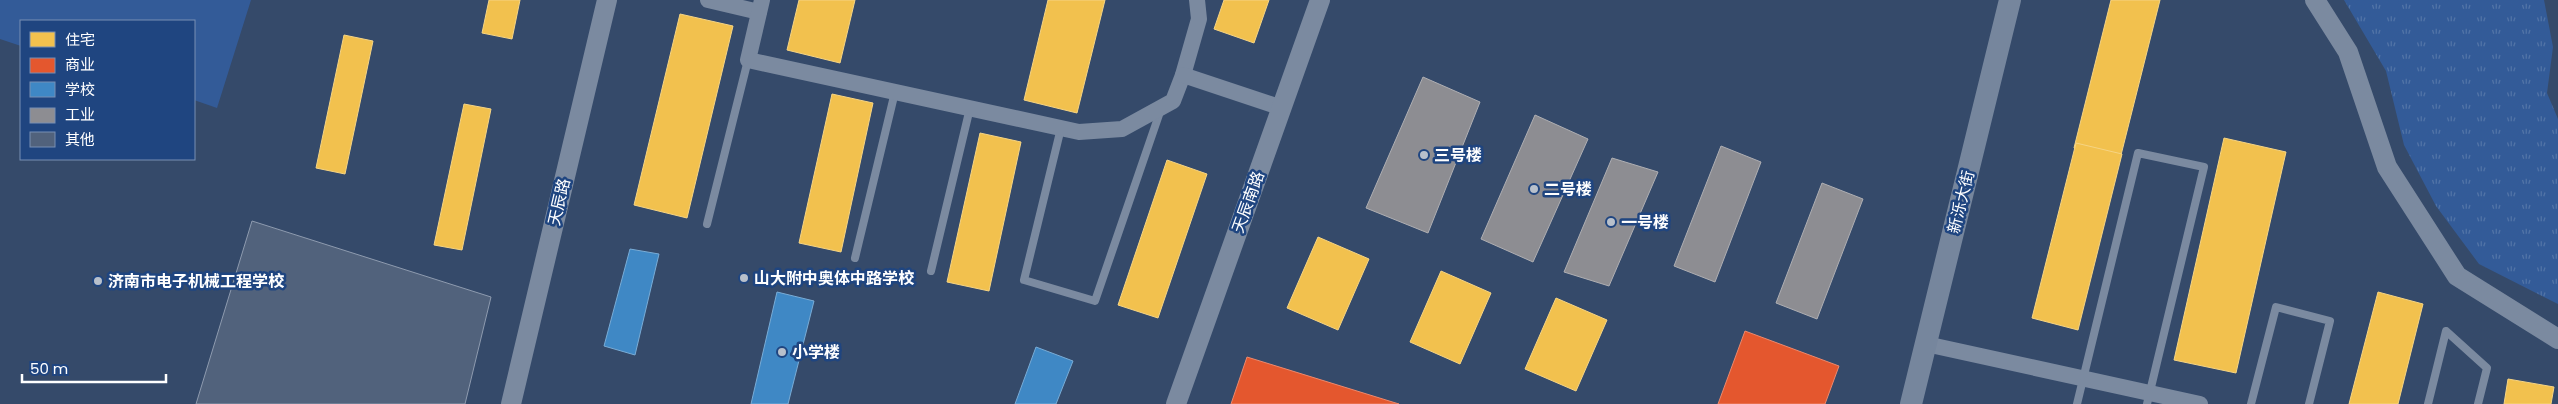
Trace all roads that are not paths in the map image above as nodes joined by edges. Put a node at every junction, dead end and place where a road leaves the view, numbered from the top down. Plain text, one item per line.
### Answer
1 (607, 0) edge
2 (708, 0) edge
3 (1197, 0) edge
4 (1205, 0) edge
5 (1320, 0) edge
6 (2010, 0) edge
7 (2315, 0) edge
8 (761, 6) edge
9 (1199, 20) junction
10 (748, 60) junction
11 (1183, 75) junction
12 (895, 92) junction
13 (1162, 107) junction
14 (970, 108) junction
15 (1282, 108) junction
16 (1061, 128) junction
17 (707, 224) dead end
18 (855, 258) dead end
19 (931, 271) dead end
20 (2558, 338) edge
21 (1926, 344) junction
22 (2083, 378) junction
23 (2148, 398) edge
24 (511, 404) edge
25 (1176, 404) edge
26 (1911, 404) edge
27 (2077, 404) edge
28 (2200, 404) edge
29 (2251, 404) edge
30 (2309, 404) edge
31 (2428, 404) edge
32 (2478, 404) edge

1 - 24 street, 天辰路
2 - 8 street
3 - 9 street
4 - 9 lane
5 - 15 street, 天辰南路
6 - 21 main road, 新泺大街
7 - 20 street
8 - 10 street
9 - 11 street
10 - 12 street
10 - 17 lane
11 - 13 street
11 - 15 street
12 - 14 street
12 - 18 lane
13 - 16 street
13 - 16 lane
14 - 16 street
14 - 19 lane
15 - 25 street, 天辰南路
21 - 22 street
21 - 26 main road, 新泺大街
22 - 23 street
22 - 23 lane
22 - 27 lane
23 - 28 street
29 - 30 lane
31 - 32 lane

